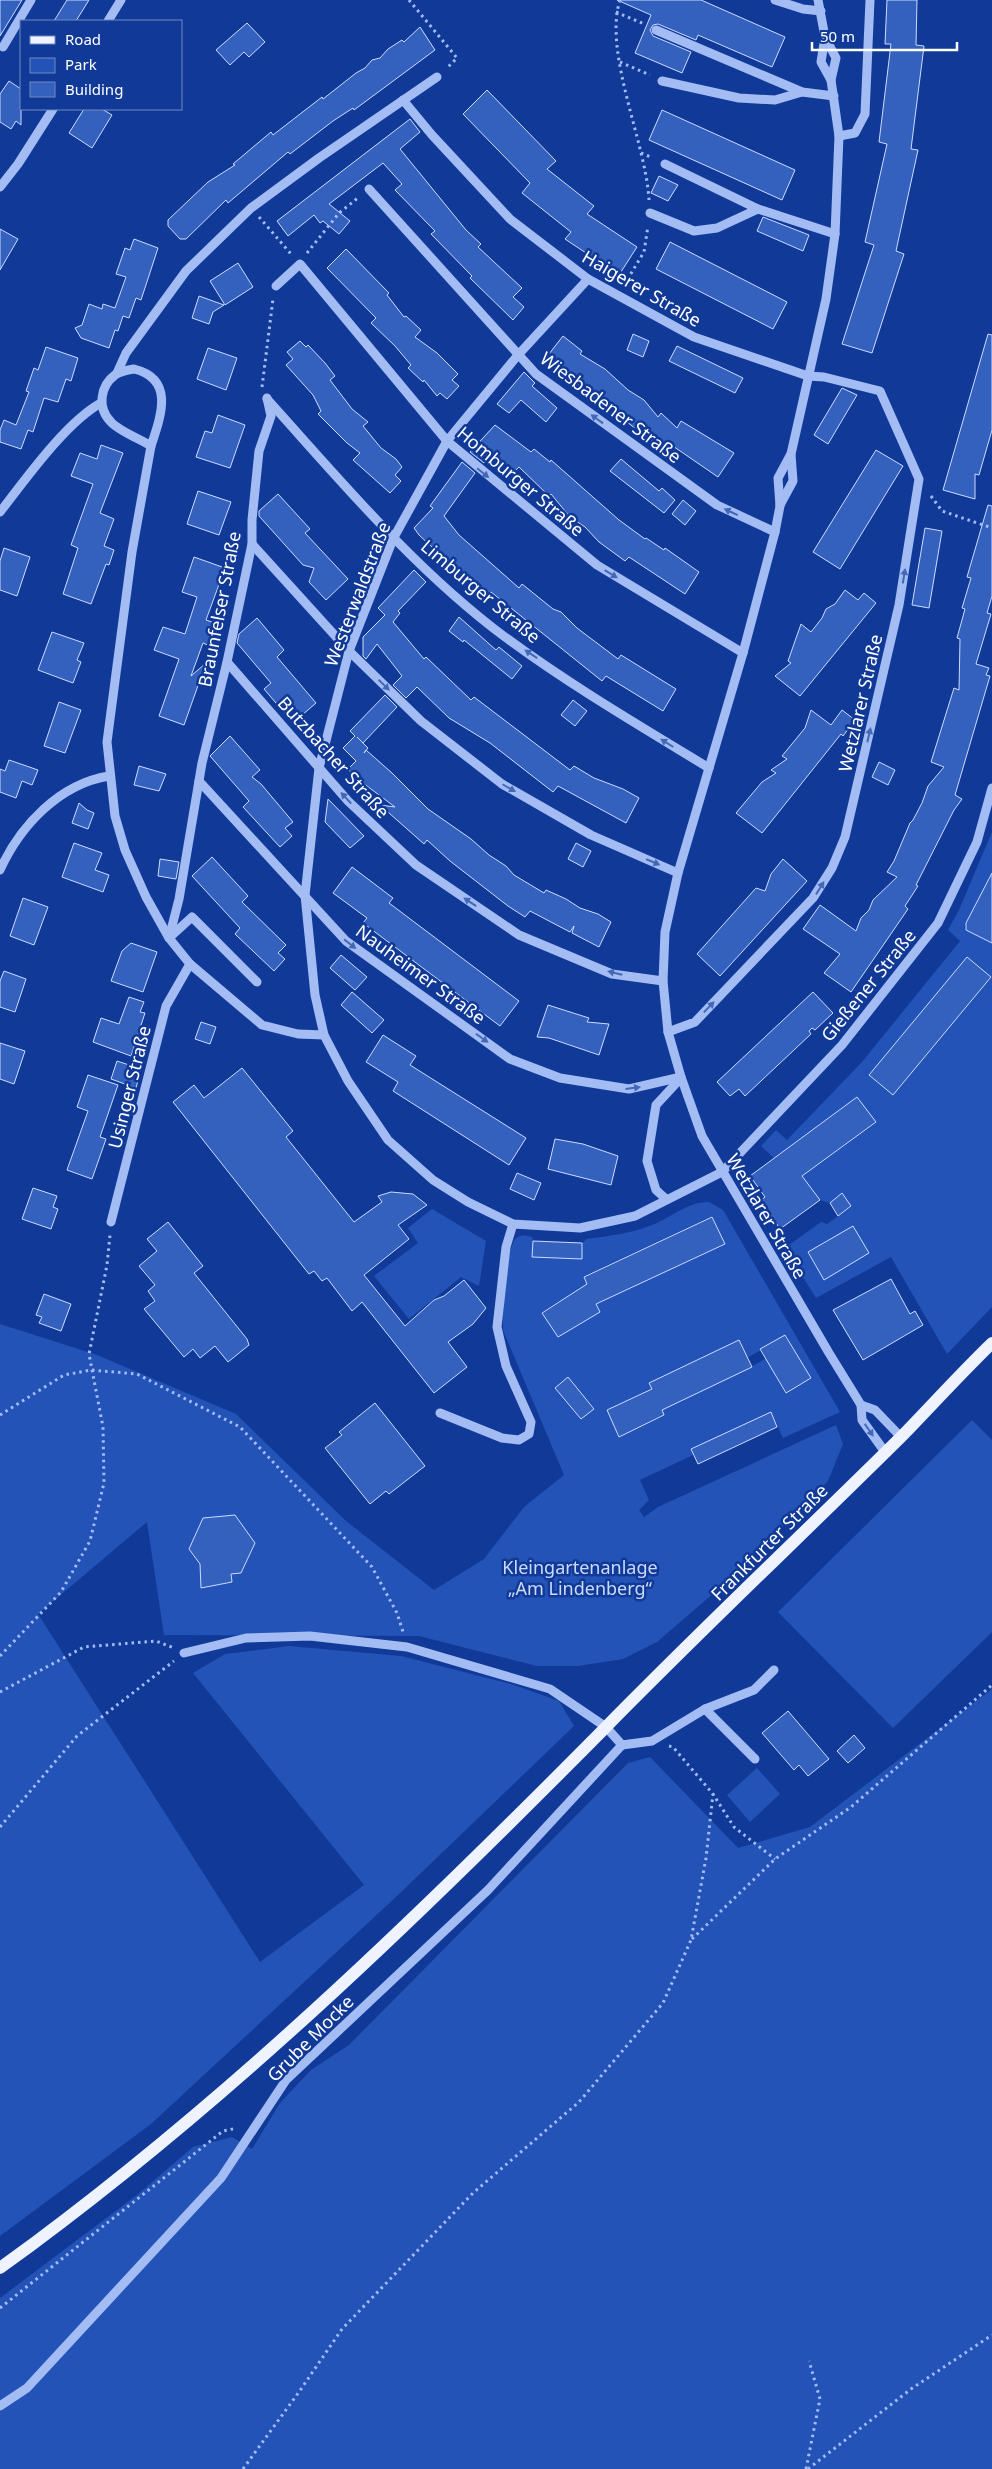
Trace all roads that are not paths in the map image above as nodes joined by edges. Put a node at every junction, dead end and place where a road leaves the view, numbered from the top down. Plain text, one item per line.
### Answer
1 (31, 0) edge
2 (121, 0) edge
3 (775, 0) edge
4 (818, 0) edge
5 (870, 0) edge
6 (821, 11) junction
7 (109, 20) edge
8 (656, 30) dead end
9 (825, 37) junction
10 (3, 47) dead end
11 (437, 77) dead end
12 (832, 80) junction
13 (662, 81) road end
14 (802, 92) junction
15 (834, 96) junction
16 (404, 100) junction
17 (52, 110) edge
18 (840, 136) junction
19 (664, 164) dead end
20 (0, 187) edge
21 (369, 189) road end
22 (758, 209) junction
23 (650, 213) road end
24 (835, 234) junction
25 (588, 279) junction
26 (276, 286) road end
27 (518, 355) junction
28 (117, 373) junction
29 (808, 376) junction
30 (267, 398) joint
31 (101, 403) junction
32 (447, 441) junction
33 (151, 446) junction
34 (791, 454) junction
35 (780, 506) junction
36 (0, 512) edge
37 (775, 532) junction
38 (393, 539) junction
39 (252, 544) junction
40 (349, 651) junction
41 (743, 653) junction
42 (227, 662) junction
43 (319, 768) junction
44 (708, 768) junction
45 (109, 776) junction
46 (199, 781) junction
47 (992, 788) edge
48 (0, 870) edge
49 (678, 873) junction
50 (305, 895) junction
51 (170, 938) junction
52 (190, 964) junction
53 (663, 981) junction
54 (257, 982) dead end
55 (668, 1032) junction
56 (324, 1035) junction
57 (681, 1078) junction
58 (722, 1172) junction
59 (666, 1198) junction
60 (111, 1222) road end
61 (513, 1224) junction
62 (992, 1343) edge
63 (862, 1405) junction
64 (440, 1413) dead end
65 (901, 1437) junction
66 (885, 1452) junction
67 (184, 1653) road end
68 (774, 1670) dead end
69 (705, 1709) junction
70 (606, 1727) junction
71 (622, 1745) junction
72 (755, 1759) dead end
73 (0, 2268) edge
74 (0, 2406) edge

1 - 10 street
2 - 7 street
3 - 6 street
4 - 6 street, Wetzlarer Straße
5 - 18 street
6 - 9 street, Wetzlarer Straße
8 - 14 street
9 - 12 street, Wetzlarer Straße
9 - 12 street, Wetzlarer Straße
11 - 16 street
12 - 15 street, Wetzlarer Straße
13 - 14 street
14 - 15 street
15 - 18 street, Wetzlarer Straße
16 - 25 street, Haigerer Straße
16 - 28 street
17 - 20 street
18 - 24 street, Wetzlarer Straße
19 - 22 street
21 - 27 street, Wiesbadener Straße
22 - 23 street
22 - 24 street
24 - 29 street, Wetzlarer Straße
25 - 27 street, Westerwaldstraße
25 - 29 street, Haigerer Straße
26 - 32 street, Homburger Straße
27 - 32 street, Westerwaldstraße
37 -> 27 street, Wiesbadener Straße
28 - 31 street
28 - 33 street
29 - 34 street, Wetzlarer Straße
55 -> 29 street, Wetzlarer Straße
30 - 38 street, Limburger Straße
30 - 39 street, Braunfelser Straße
31 - 33 street
31 - 36 street
32 - 38 street, Westerwaldstraße
32 -> 41 street, Homburger Straße
33 - 45 street
34 - 35 street, Wetzlarer Straße
34 - 35 street, Wetzlarer Straße
35 - 37 street, Wetzlarer Straße
37 - 41 street, Wetzlarer Straße
38 - 40 street, Westerwaldstraße
44 -> 38 street, Limburger Straße
39 - 40 street
39 - 42 street, Braunfelser Straße
40 - 43 street, Westerwaldstraße
40 -> 49 street
41 - 44 street, Wetzlarer Straße
42 - 43 street, Butzbacher Straße
42 - 46 street, Braunfelser Straße
43 - 50 street, Westerwaldstraße
53 -> 43 street, Butzbacher Straße
44 - 49 street, Wetzlarer Straße
45 - 48 street
45 - 51 street
46 - 50 street, Nauheimer Straße
46 - 51 street, Braunfelser Straße
47 - 58 street, Gießener Straße
49 - 53 street, Wetzlarer Straße
50 - 56 street, Westerwaldstraße
50 -> 57 street, Nauheimer Straße
51 - 52 street
51 - 54 street
52 - 56 street
52 - 60 street, Usinger Straße
53 - 55 street, Wetzlarer Straße
55 - 57 street, Wetzlarer Straße
56 - 61 street, Westerwaldstraße
57 - 58 street, Wetzlarer Straße
57 - 59 street
58 - 59 street, Westerwaldstraße
58 - 63 street, Wetzlarer Straße
59 - 61 street, Westerwaldstraße
61 - 64 street
62 - 65 main road, Frankfurter Straße
63 - 65 street, Wetzlarer Straße
63 -> 66 street, Wetzlarer Straße
65 - 66 main road, Frankfurter Straße
66 - 70 main road, Frankfurter Straße
67 - 70 street
68 - 69 street
69 - 71 street
69 - 72 street
70 - 71 street
70 - 73 main road, Frankfurter Straße
71 - 74 street, Grube Mocke

